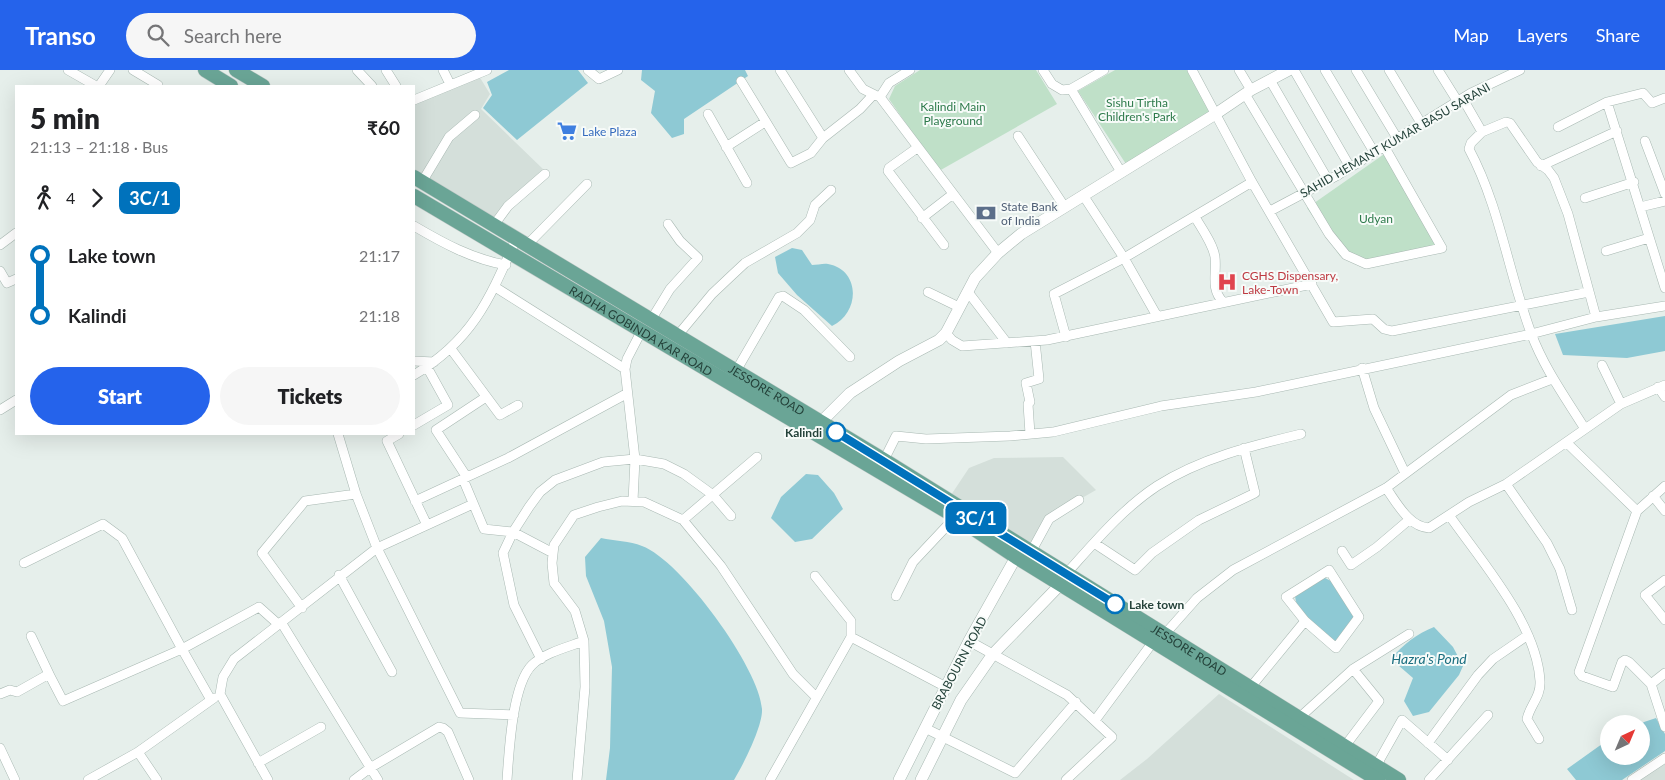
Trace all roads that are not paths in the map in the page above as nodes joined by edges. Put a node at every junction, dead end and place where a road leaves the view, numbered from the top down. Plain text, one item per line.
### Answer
1 (68, 70) edge
2 (110, 70) edge
3 (205, 70) edge
4 (236, 70) edge
5 (357, 70) edge
6 (386, 70) edge
7 (443, 70) edge
8 (487, 70) edge
9 (588, 70) edge
10 (618, 70) edge
11 (780, 70) edge
12 (849, 70) edge
13 (910, 70) edge
14 (1043, 70) edge
15 (1104, 70) edge
16 (1192, 70) edge
17 (1239, 70) edge
18 (1325, 70) edge
19 (1356, 70) edge
20 (1389, 70) edge
21 (1438, 70) edge
22 (1520, 70) edge
23 (136, 71) edge
24 (1288, 71) edge
25 (469, 73) edge
26 (82, 78) junction
27 (1270, 80) junction
28 (741, 81) dead end
29 (450, 84) junction
30 (77, 85) edge
31 (96, 85) edge
32 (99, 85) edge
33 (157, 85) edge
34 (230, 85) edge
35 (261, 85) edge
36 (371, 85) edge
37 (395, 85) edge
38 (1071, 89) junction
39 (1248, 92) junction
40 (877, 96) junction
41 (1665, 98) edge
42 (415, 100) edge
43 (1460, 101) junction
44 (1607, 102) junction
45 (708, 114) dead end
46 (475, 115) dead end
47 (1214, 115) junction
48 (764, 122) junction
49 (1421, 123) junction
50 (1558, 127) dead end
51 (1617, 131) junction
52 (1482, 132) junction
53 (1018, 136) dead end
54 (823, 138) junction
55 (1397, 138) junction
56 (1645, 141) dead end
57 (1384, 146) junction
58 (726, 147) junction
59 (917, 148) junction
60 (1374, 152) junction
61 (1541, 166) junction
62 (1350, 167) junction
63 (1121, 172) junction
64 (545, 174) dead end
65 (418, 180) edge
66 (1328, 180) junction
67 (1252, 182) junction
68 (1634, 182) junction
69 (747, 183) dead end
70 (587, 184) dead end
71 (832, 190) dead end
72 (1304, 193) junction
73 (952, 194) junction
74 (1665, 194) edge
75 (1082, 195) junction
76 (415, 196) edge
77 (1585, 198) dead end
78 (1665, 201) edge
79 (1064, 206) junction
80 (1640, 207) junction
81 (1270, 211) junction
82 (922, 218) junction
83 (1195, 218) junction
84 (668, 224) dead end
85 (494, 225) junction
86 (415, 227) edge
87 (15, 234) edge
88 (1649, 238) junction
89 (0, 245) edge
90 (518, 245) junction
91 (944, 245) dead end
92 (1606, 251) dead end
93 (998, 253) junction
94 (1124, 258) junction
95 (506, 265) junction
96 (0, 271) edge
97 (15, 279) edge
98 (1312, 284) junction
99 (495, 287) junction
100 (1665, 288) edge
101 (928, 292) dead end
102 (968, 292) junction
103 (1590, 292) junction
104 (1223, 302) junction
105 (1522, 306) junction
106 (1665, 306) edge
107 (959, 307) junction
108 (1157, 316) junction
109 (1596, 317) junction
110 (646, 325) junction
111 (946, 333) junction
112 (1531, 334) junction
113 (678, 336) junction
114 (1066, 337) junction
115 (1035, 341) junction
116 (1007, 343) junction
117 (451, 350) junction
118 (850, 357) dead end
119 (415, 361) edge
120 (431, 364) junction
121 (1602, 365) dead end
122 (1362, 368) junction
123 (625, 369) junction
124 (736, 371) junction
125 (415, 373) edge
126 (1552, 379) junction
127 (1662, 386) edge
128 (626, 394) junction
129 (486, 397) junction
130 (1665, 398) edge
131 (15, 401) edge
132 (1621, 404) junction
133 (518, 405) dead end
134 (0, 410) edge
135 (415, 424) edge
136 (816, 427) junction
137 (1585, 429) junction
138 (1030, 434) junction
139 (1301, 434) dead end
140 (338, 435) edge
141 (397, 435) edge
142 (1567, 443) junction
143 (1244, 448) junction
144 (757, 457) dead end
145 (635, 459) junction
146 (884, 460) junction
147 (1405, 473) junction
148 (465, 478) junction
149 (1506, 484) junction
150 (1665, 486) edge
151 (1386, 488) junction
152 (356, 494) junction
153 (714, 494) junction
154 (1653, 496) junction
155 (1079, 500) dead end
156 (416, 501) junction
157 (633, 501) junction
158 (473, 504) junction
159 (1665, 511) edge
160 (1637, 512) junction
161 (959, 513) junction
162 (1449, 515) junction
163 (731, 516) dead end
164 (1410, 519) junction
165 (683, 520) junction
166 (426, 524) junction
167 (512, 532) junction
168 (1094, 543) junction
169 (377, 548) junction
170 (1342, 551) dead end
171 (553, 552) junction
172 (1023, 552) junction
173 (24, 563) dead end
174 (339, 575) junction
175 (814, 576) dead end
176 (1063, 579) junction
177 (1665, 580) edge
178 (896, 596) dead end
179 (302, 608) junction
180 (1572, 610) dead end
181 (1665, 620) edge
182 (1305, 621) junction
183 (280, 623) junction
184 (1408, 634) dead end
185 (1528, 635) junction
186 (31, 636) dead end
187 (851, 637) junction
188 (1159, 638) junction
189 (584, 641) junction
190 (969, 641) junction
191 (182, 649) junction
192 (994, 654) junction
193 (542, 659) junction
194 (1353, 669) junction
195 (392, 672) dead end
196 (1665, 673) edge
197 (49, 674) junction
198 (1651, 684) junction
199 (946, 687) junction
200 (1250, 688) junction
201 (0, 694) edge
202 (220, 694) junction
203 (816, 697) junction
204 (211, 700) junction
205 (1076, 702) junction
206 (514, 715) junction
207 (1488, 715) dead end
208 (1299, 718) junction
209 (1096, 719) junction
210 (321, 726) dead end
211 (1665, 727) edge
212 (926, 728) junction
213 (942, 736) junction
214 (1539, 739) dead end
215 (1428, 743) junction
216 (1345, 746) junction
217 (0, 748) edge
218 (138, 752) junction
219 (1665, 758) edge
220 (1448, 760) junction
221 (258, 763) junction
222 (4, 766) edge
223 (370, 768) junction
224 (1378, 774) edge
225 (1012, 777) edge
226 (99, 778) edge
227 (15, 780) edge
228 (88, 780) edge
229 (157, 780) edge
230 (268, 780) edge
231 (354, 780) edge
232 (378, 780) edge
233 (469, 780) edge
234 (507, 780) edge
235 (577, 780) edge
236 (770, 780) edge
237 (899, 780) edge
238 (921, 780) edge
239 (1066, 780) edge
240 (1399, 780) edge
241 (1429, 780) edge
242 (1632, 780) edge

1 - 26 street
2 - 32 street
3 - 34 main road
4 - 35 main road
5 - 36 street
6 - 37 street
7 - 29 street
8 - 25 street
9 - 10 street
11 - 54 street
12 - 40 street
13 - 40 street
14 - 38 street
15 - 38 street
16 - 47 street
17 - 39 street
18 - 60 street
19 - 55 street
20 - 49 street
21 - 43 street
22 - 43 street, SAHID HEMANT KUMAR BASU SARANI
23 - 33 street
24 - 27 street
24 - 62 street
25 - 29 street
26 - 30 street
26 - 31 street
27 - 39 street
27 - 66 street
28 - 48 street
29 - 42 street
38 - 63 street
39 - 47 street
39 - 72 street
40 - 54 street
40 - 59 street
41 - 44 street
43 - 49 street, SAHID HEMANT KUMAR BASU SARANI
43 - 52 street
44 - 50 street
44 - 51 street
45 - 58 street
46 - 65 street
47 - 63 street
47 - 67 street
48 - 54 street
48 - 58 street
49 - 55 street, SAHID HEMANT KUMAR BASU SARANI
51 - 61 street
51 - 68 street
52 - 61 street
52 - 105 street
53 - 79 street
55 - 57 street, SAHID HEMANT KUMAR BASU SARANI
56 - 74 street
57 - 60 street, SAHID HEMANT KUMAR BASU SARANI
57 - 72 street
58 - 69 street
59 - 73 street
59 - 82 street
60 - 62 street, SAHID HEMANT KUMAR BASU SARANI
61 - 103 street
62 - 66 street, SAHID HEMANT KUMAR BASU SARANI
63 - 75 street
64 - 85 street
65 - 85 main road, JESSORE ROAD
66 - 72 street, SAHID HEMANT KUMAR BASU SARANI
67 - 81 street
67 - 83 street
68 - 77 street
68 - 80 street
70 - 90 street
71 - 113 street
72 - 81 street, SAHID HEMANT KUMAR BASU SARANI
73 - 82 street
73 - 93 street
75 - 79 street
75 - 94 street
76 - 90 main road
78 - 80 street
79 - 93 street
80 - 88 street
81 - 98 street
82 - 91 street
83 - 94 street
83 - 104 street
84 - 110 street
85 - 90 main road, JESSORE ROAD
86 - 95 street
87 - 89 street
88 - 92 street
88 - 100 street
90 - 95 street
90 - 110 main road, JESSORE ROAD
93 - 102 street
94 - 108 street
94 - 114 street
95 - 99 street
96 - 97 street
98 - 104 street
98 - 105 street
99 - 117 street
99 - 123 street
101 - 107 street
102 - 107 street
102 - 116 street
103 - 105 street
103 - 109 street
104 - 108 street
105 - 112 street
106 - 109 street
107 - 111 street
108 - 114 street
109 - 112 street
110 - 113 main road, JESSORE ROAD
110 - 123 street
110 - 136 main road, RADHA GOBINDA KAR ROAD
111 - 116 street
111 - 136 street
112 - 122 street
112 - 126 street
113 - 124 main road, JESSORE ROAD
114 - 115 street
115 - 116 street
115 - 138 street
117 - 120 street
117 - 129 street
118 - 124 street
119 - 120 street
120 - 125 street
120 - 135 street
121 - 132 street
122 - 138 street
122 - 147 street
123 - 128 street
124 - 136 main road, JESSORE ROAD
126 - 137 street
126 - 147 street
127 - 130 street
127 - 132 street
128 - 145 street
128 - 148 street
129 - 133 street
129 - 148 street
131 - 134 street
132 - 137 street
136 - 146 main road, JESSORE ROAD
136 - 161 main road, RADHA GOBINDA KAR ROAD
137 - 142 street
138 - 146 street
139 - 143 street
140 - 152 street
141 - 156 street
142 - 149 street
142 - 160 street
143 - 168 street
143 - 168 street
144 - 153 street
145 - 153 street
145 - 157 street
145 - 167 street
146 - 161 main road, JESSORE ROAD
147 - 151 street
148 - 156 street
148 - 158 street
149 - 162 street
149 - 180 street
150 - 154 street
151 - 164 street
151 - 188 street
152 - 169 street
152 - 179 street
153 - 163 street
153 - 165 street
154 - 159 street
154 - 160 street
155 - 172 street
156 - 166 street
157 - 165 street
157 - 171 street
158 - 166 street
158 - 167 street
160 - 198 street
161 - 172 main road, JESSORE ROAD
161 - 178 street
162 - 164 street
162 - 185 street
164 - 170 street
165 - 203 street
166 - 169 street
167 - 171 street
167 - 193 street
168 - 176 street
169 - 174 street
169 - 206 street
171 - 189 street
172 - 176 main road
172 - 190 street, BRABOURN ROAD
173 - 191 street
174 - 179 street
174 - 195 street
175 - 187 street
176 - 188 main road
176 - 192 street
177 - 181 street
179 - 183 street
182 - 182 street
182 - 200 street
183 - 191 street
183 - 202 street
183 - 223 street
184 - 194 street
185 - 214 street
185 - 215 street
186 - 197 street
187 - 199 street
187 - 203 street
188 - 200 main road, JESSORE ROAD
188 - 209 street
188 - 224 main road
189 - 193 street
189 - 235 street
190 - 192 street
190 - 199 street, BRABOURN ROAD
191 - 197 street
191 - 204 street
192 - 205 street
192 - 213 street
193 - 206 street
194 - 208 street
194 - 216 street
196 - 198 street
197 - 201 street
198 - 211 street
199 - 212 street, BRABOURN ROAD
200 - 208 main road, JESSORE ROAD
202 - 204 street
202 - 221 street
203 - 236 street
204 - 218 street
205 - 209 street
205 - 225 street
206 - 234 street
207 - 220 street
208 - 216 main road, JESSORE ROAD
209 - 239 street
210 - 221 street
212 - 213 street
212 - 237 street, BRABOURN ROAD
213 - 225 street
213 - 238 street
215 - 220 street
215 - 224 street
216 - 224 main road, JESSORE ROAD
217 - 222 street
218 - 226 street
218 - 229 street
219 - 242 street
220 - 241 street
221 - 230 street
222 - 227 street
223 - 231 street
223 - 232 street
223 - 233 street
224 - 240 main road, JESSORE ROAD
226 - 228 street

